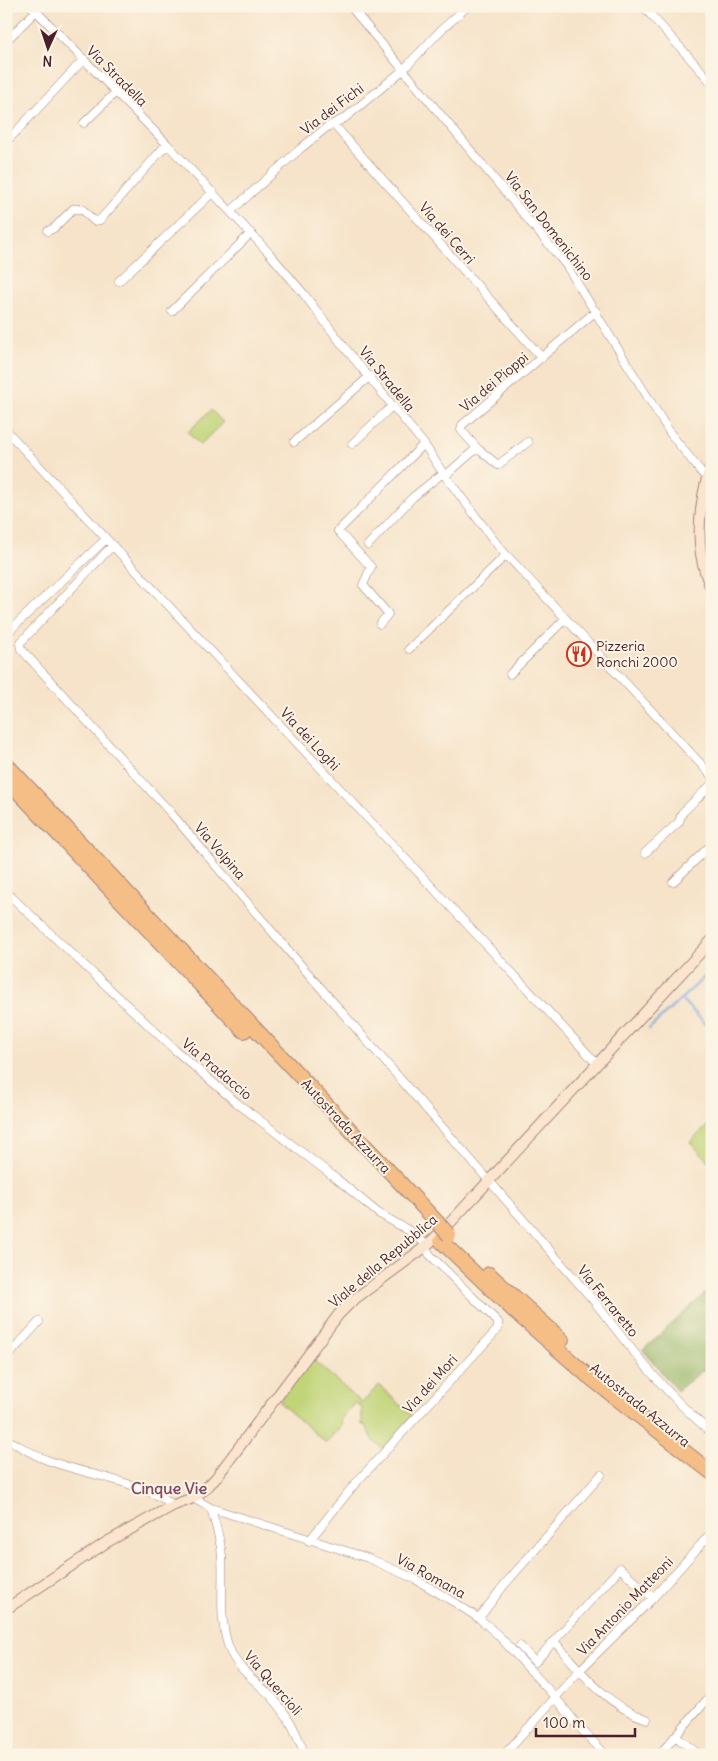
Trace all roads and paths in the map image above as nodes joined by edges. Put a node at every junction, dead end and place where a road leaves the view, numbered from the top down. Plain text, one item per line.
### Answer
1 (350, 6) edge
2 (468, 6) edge
3 (643, 6) edge
4 (33, 9) edge
5 (6, 41) edge
6 (84, 59) junction
7 (403, 70) junction
8 (712, 84) edge
9 (116, 92) junction
10 (84, 122) dead end
11 (334, 125) junction
12 (6, 139) edge
13 (167, 144) junction
14 (213, 192) junction
15 (231, 211) junction
16 (48, 231) dead end
17 (252, 233) junction
18 (119, 281) dead end
19 (172, 311) dead end
20 (596, 311) junction
21 (542, 358) junction
22 (370, 376) junction
23 (392, 406) junction
24 (6, 430) edge
25 (294, 442) dead end
26 (528, 442) dead end
27 (352, 444) dead end
28 (424, 444) junction
29 (477, 448) junction
30 (710, 471) edge
31 (444, 474) junction
32 (106, 538) junction
33 (113, 545) junction
34 (368, 545) dead end
35 (506, 554) junction
36 (712, 591) edge
37 (565, 619) junction
38 (380, 624) dead end
39 (6, 634) edge
40 (409, 649) dead end
41 (510, 674) dead end
42 (6, 764) edge
43 (712, 776) edge
44 (6, 779) edge
45 (712, 784) edge
46 (712, 844) edge
47 (645, 853) dead end
48 (673, 882) dead end
49 (6, 892) edge
50 (712, 940) edge
51 (597, 1064) junction
52 (490, 1180) junction
53 (434, 1226) junction
54 (445, 1238) junction
55 (425, 1247) junction
56 (38, 1322) dead end
57 (6, 1358) edge
58 (712, 1433) edge
59 (6, 1439) edge
60 (712, 1462) edge
61 (712, 1473) edge
62 (601, 1475) dead end
63 (193, 1498) junction
64 (174, 1505) junction
65 (211, 1508) junction
66 (712, 1532) edge
67 (309, 1541) junction
68 (653, 1598) junction
69 (6, 1609) edge
70 (479, 1618) junction
71 (554, 1641) junction
72 (520, 1646) dead end
73 (579, 1671) junction
74 (712, 1694) edge
75 (555, 1698) junction
76 (647, 1719) dead end
77 (675, 1736) junction
78 (305, 1755) edge
79 (504, 1755) edge
80 (606, 1755) edge
81 (659, 1755) edge
82 (700, 1755) edge

1 - 7 street, Via San Domenichino
2 - 7 street, Via dei Fichi
3 - 8 street
4 - 5 street
4 - 6 street, Via Stradella
6 - 9 street, Via Stradella
6 - 12 street
7 - 11 street, Via dei Fichi
7 - 20 street, Via San Domenichino
9 - 10 street
9 - 13 street, Via Stradella
11 - 15 street, Via dei Fichi
11 - 21 street, Via dei Cerri
13 - 14 street, Via Stradella
13 - 16 street
14 - 15 street, Via Stradella
14 - 18 street
15 - 17 street, Via Stradella
17 - 19 street
17 - 22 street, Via Stradella
20 - 21 street, Via dei Pioppi
20 - 30 street, Via San Domenichino
21 - 29 street, Via dei Pioppi
22 - 23 street, Via Stradella
22 - 25 street
23 - 27 street
23 - 28 street, Via Stradella
24 - 32 street, Via dei Loghi
26 - 29 street
28 - 31 street, Via Stradella
28 - 38 street
29 - 31 street
30 - 36 main road
31 - 34 street
31 - 35 street, Via Stradella
32 - 33 street, Via dei Loghi
32 - 39 street
33 - 51 street, Via dei Loghi
33 - 52 street, Via Volpina
35 - 37 street, Via Stradella
35 - 40 street
37 - 41 street
37 - 43 street, Via Stradella
42 - 53 highway, Autostrada Azzurra
44 - 53 highway, Autostrada Azzurra
45 - 47 street
46 - 48 street
49 - 55 street, Via Pradaccio
50 - 51 main road, Viale della Repubblica
51 - 52 main road, Viale della Repubblica
52 - 55 main road, Viale della Repubblica
52 - 58 street, Via Ferraretto
53 - 54 highway, Autostrada Azzurra
54 - 60 highway, Autostrada Azzurra
54 - 61 highway, Autostrada Azzurra
55 - 63 main road, Viale della Repubblica
55 - 67 street, Via dei Mori
56 - 57 street
59 - 64 street
62 - 70 street
63 - 64 main road, Viale della Repubblica
63 - 65 street, Via Romana
64 - 69 main road, Viale della Repubblica
65 - 67 street, Via Romana
65 - 78 street, Via Quercioli
66 - 68 street, Via Antonio Matteoni
67 - 70 street, Via Romana
68 - 71 street
68 - 73 street, Via Antonio Matteoni
70 - 75 street, Via Romana
71 - 72 street
71 - 73 street
73 - 75 street, Via Antonio Matteoni
73 - 76 street
74 - 77 street
75 - 79 street, Via Antonio Matteoni
75 - 80 street, Via Romana
77 - 81 street
77 - 82 street

